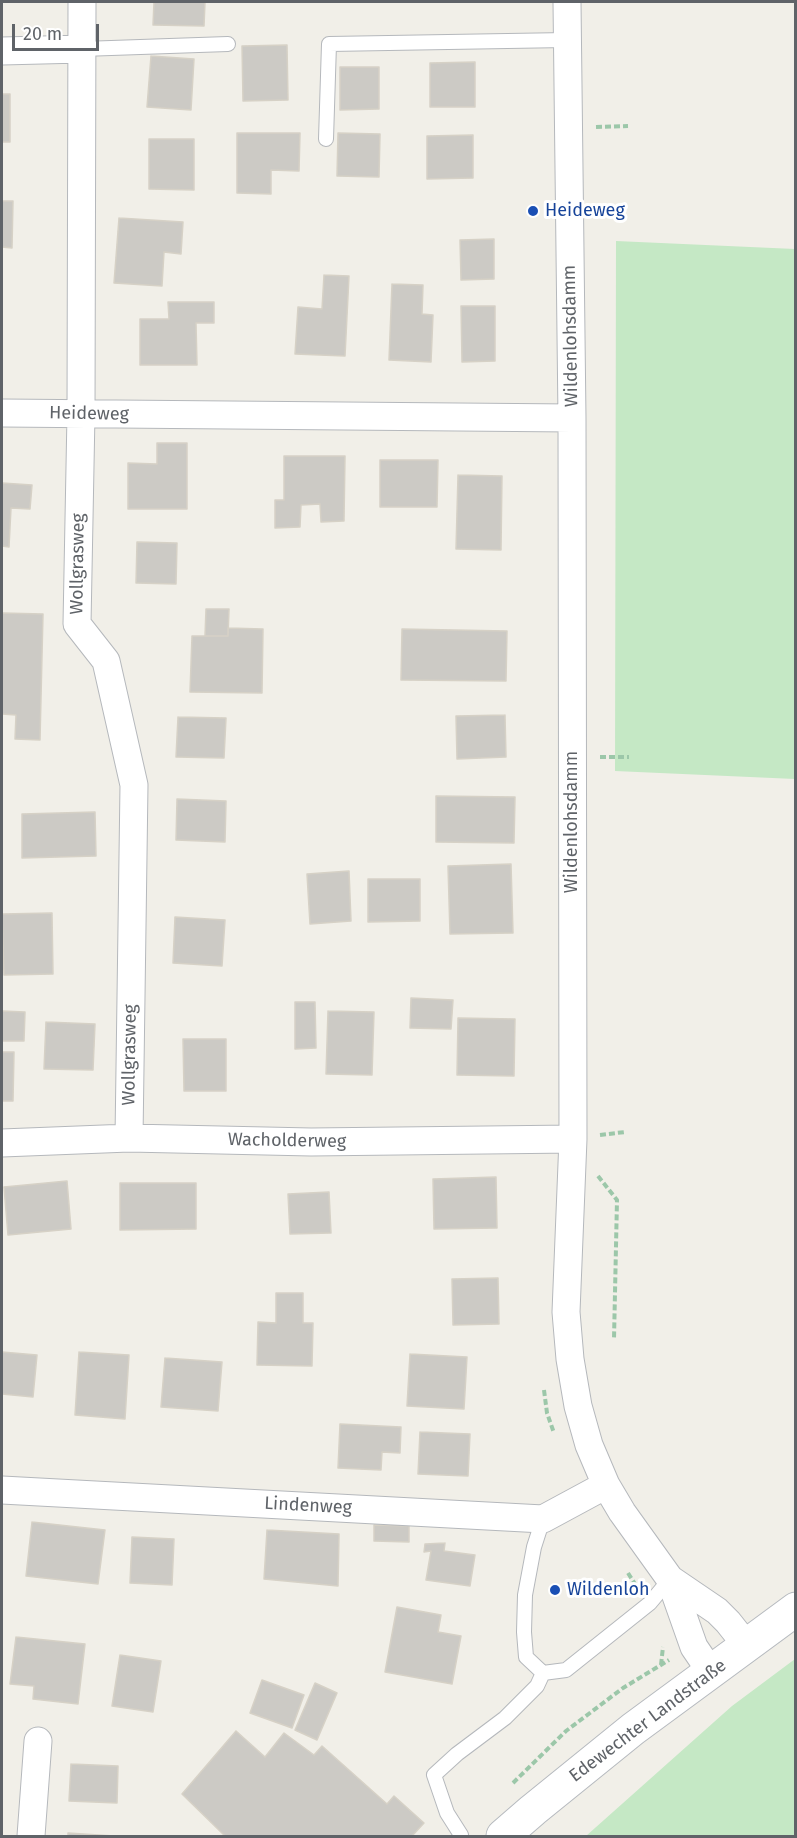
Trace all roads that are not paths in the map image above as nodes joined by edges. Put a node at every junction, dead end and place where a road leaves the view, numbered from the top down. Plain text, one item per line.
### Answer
1 (82, 2) edge
2 (567, 2) edge
3 (567, 40) junction
4 (228, 45) dead end
5 (82, 49) junction
6 (2, 51) edge
7 (326, 139) dead end
8 (2, 412) edge
9 (81, 414) junction
10 (572, 418) junction
11 (129, 1138) junction
12 (573, 1139) junction
13 (2, 1143) edge
14 (606, 1485) junction
15 (2, 1490) edge
16 (543, 1519) junction
17 (670, 1579) junction
18 (795, 1609) edge
19 (747, 1646) junction
20 (711, 1672) junction
21 (543, 1673) junction
22 (38, 1741) dead end
23 (461, 1835) dead end
24 (31, 1836) edge
25 (503, 1836) edge

1 - 5 street, Wollgrasweg
2 - 3 street, Wildenlohsdamm
3 - 7 lane
3 - 10 street, Wildenlohsdamm
4 - 5 lane
5 - 6 street
5 - 9 street, Wollgrasweg
8 - 9 street, Heideweg
9 - 10 street, Heideweg
9 - 11 street, Wollgrasweg
10 - 12 street, Wildenlohsdamm
11 - 12 street, Wacholderweg
11 - 13 street, Wacholderweg
12 - 14 street, Wildenlohsdamm
14 - 16 street
14 - 17 street, Wildenlohsdamm
15 - 16 street, Lindenweg
16 - 21 lane
17 - 19 street, Wildenlohsdamm
17 - 20 street, Wildenlohsdamm
17 - 21 lane
18 - 19 main road, Edewechter Landstraße
19 - 20 main road, Edewechter Landstraße
20 - 25 main road, Edewechter Landstraße
21 - 23 lane
22 - 24 street

